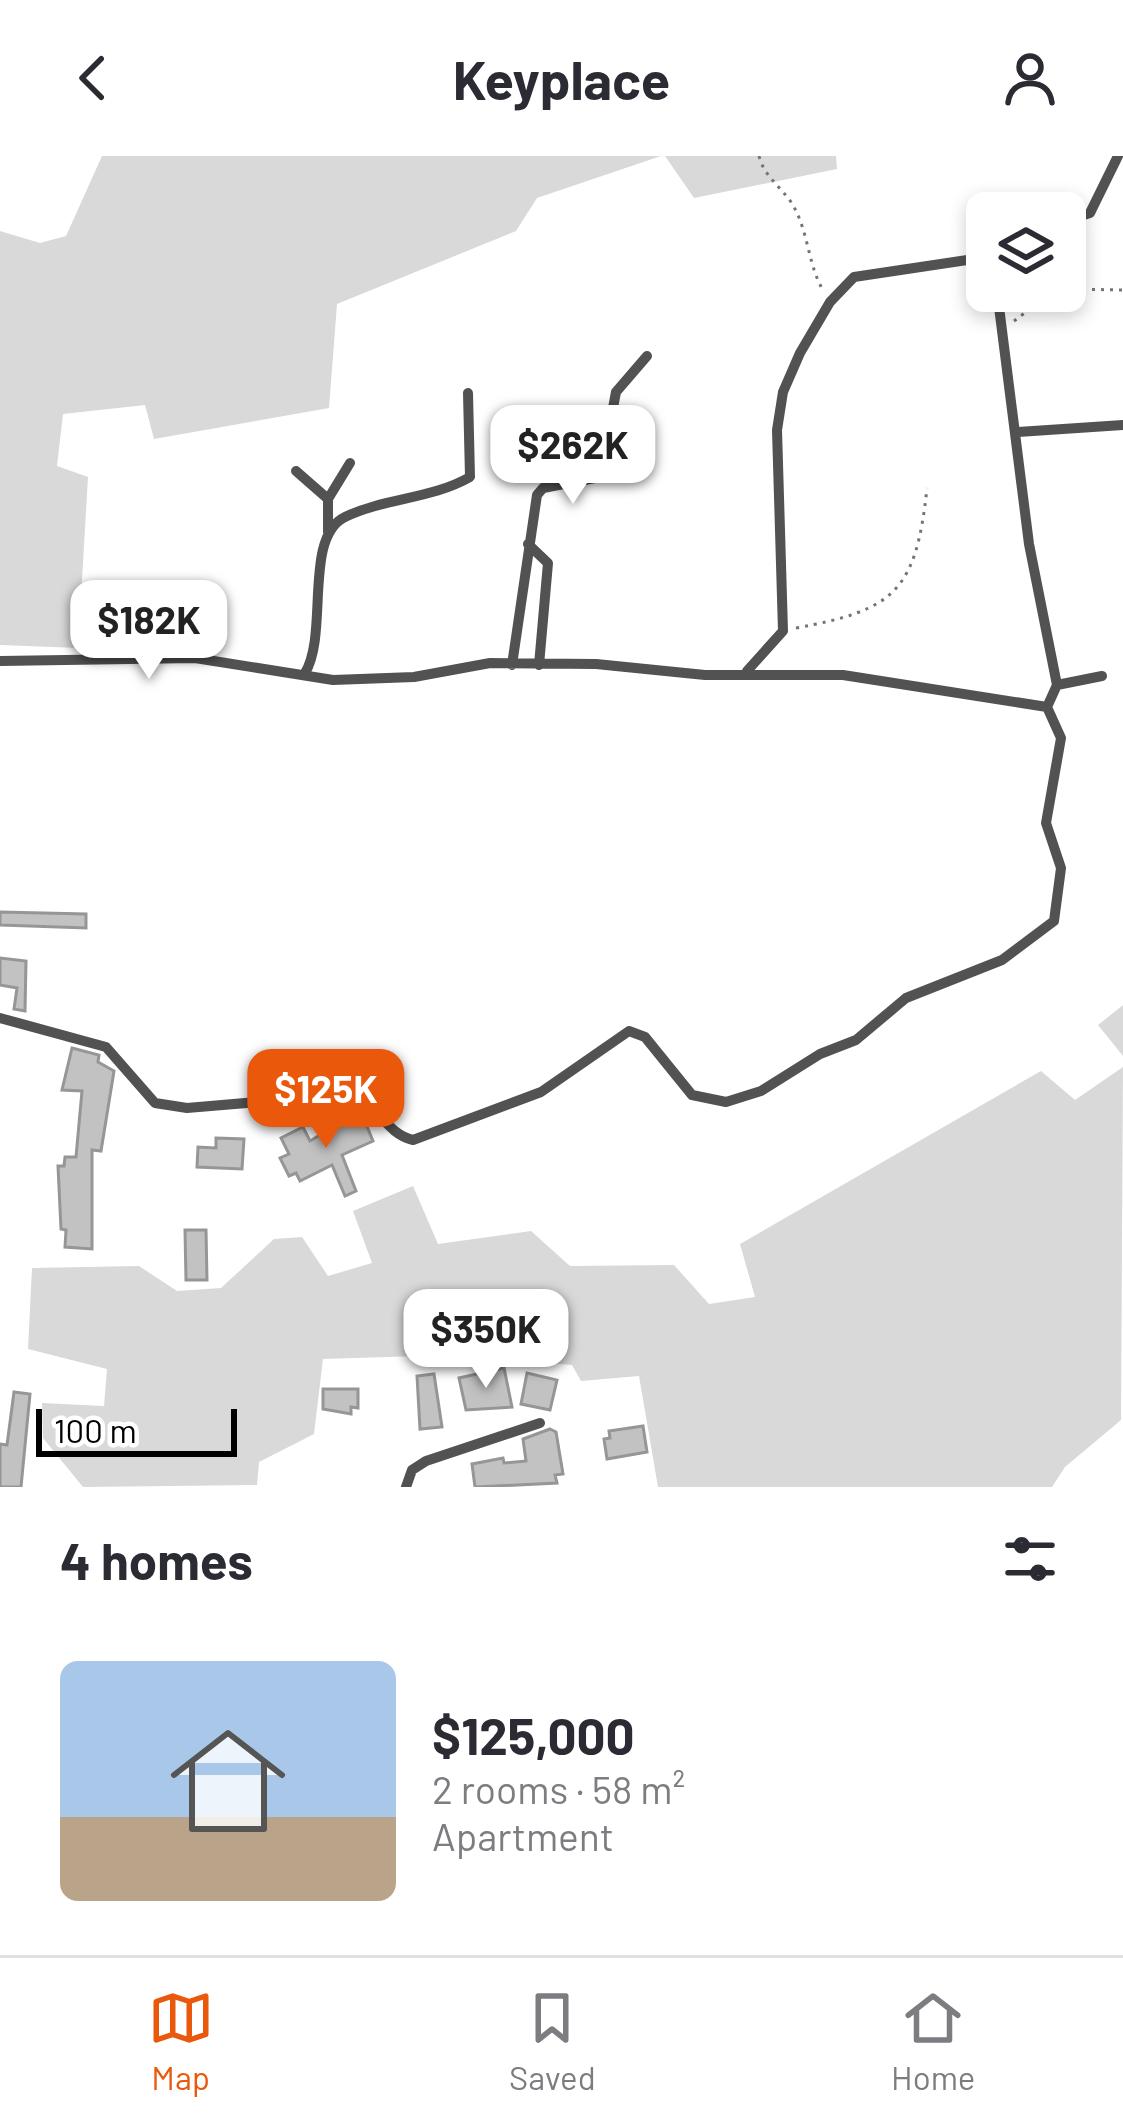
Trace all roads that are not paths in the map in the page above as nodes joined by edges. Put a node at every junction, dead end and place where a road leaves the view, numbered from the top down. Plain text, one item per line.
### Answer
1 (1118, 156) edge
2 (1086, 214) edge
3 (966, 260) edge
4 (1001, 312) edge
5 (646, 356) dead end
6 (468, 393) dead end
7 (1123, 425) edge
8 (1018, 432) junction
9 (350, 463) dead end
10 (296, 471) dead end
11 (328, 499) junction
12 (328, 532) junction
13 (528, 544) junction
14 (0, 661) edge
15 (512, 665) junction
16 (539, 665) junction
17 (747, 671) junction
18 (305, 673) junction
19 (1102, 676) dead end
20 (1057, 686) junction
21 (1047, 707) junction
22 (0, 1018) edge
23 (541, 1423) dead end
24 (406, 1487) edge

1 - 2 street
3 - 17 street
4 - 8 street
5 - 13 street
6 - 12 street
7 - 8 street
8 - 20 street
9 - 11 street
10 - 11 street
11 - 12 street
12 - 18 street
13 - 15 street
13 - 16 street
14 - 18 street
15 - 16 street
15 - 18 street
16 - 17 street
17 - 21 street
19 - 20 street
20 - 21 street
21 - 22 street
23 - 24 street

